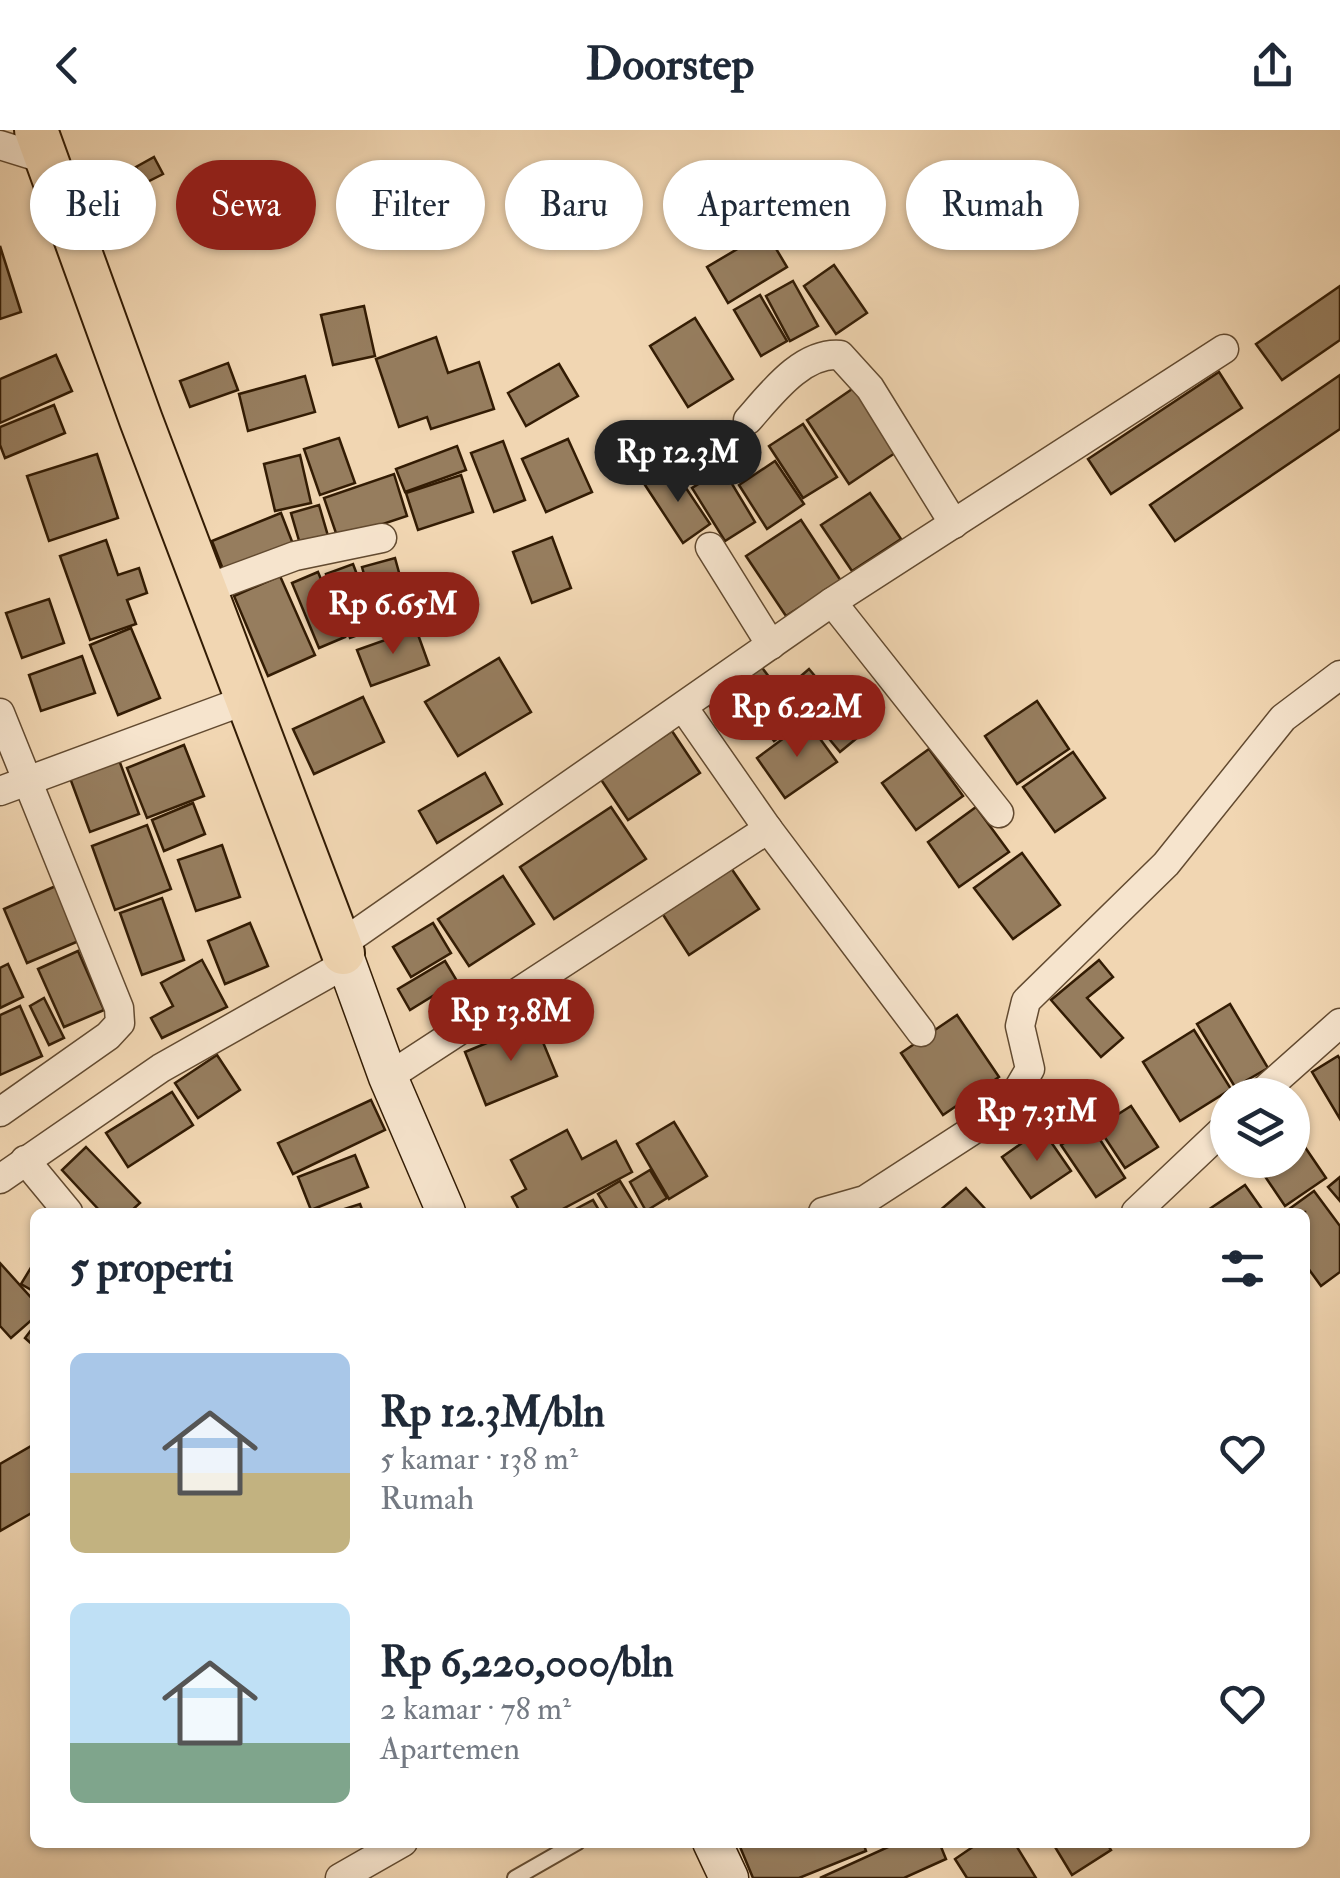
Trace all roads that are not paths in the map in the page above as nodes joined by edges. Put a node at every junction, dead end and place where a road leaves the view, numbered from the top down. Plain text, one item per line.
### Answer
1 (0, 145) edge
2 (42, 145) edge
3 (1224, 349) dead end
4 (748, 420) dead end
5 (954, 524) junction
6 (382, 538) dead end
7 (710, 547) dead end
8 (206, 589) junction
9 (832, 602) junction
10 (771, 646) junction
11 (1340, 675) edge
12 (249, 699) junction
13 (684, 707) junction
14 (0, 712) edge
15 (27, 781) junction
16 (0, 790) edge
17 (999, 813) dead end
18 (768, 829) junction
19 (343, 954) junction
20 (1340, 1023) edge
21 (921, 1032) dead end
22 (388, 1077) junction
23 (1277, 1078) edge
24 (0, 1112) edge
25 (1210, 1142) edge
26 (25, 1160) junction
27 (0, 1179) edge
28 (65, 1208) edge
29 (444, 1208) edge
30 (837, 1208) edge
31 (1140, 1208) edge
32 (392, 1848) edge
33 (568, 1848) edge
34 (715, 1848) edge
35 (340, 1878) edge
36 (516, 1878) edge
37 (729, 1878) edge

1 - 2 street
2 - 8 main road
3 - 5 street
4 - 5 street
5 - 9 street
6 - 8 street
7 - 10 street
8 - 12 main road
9 - 10 street
9 - 17 street
10 - 13 street
11 - 30 street
12 - 15 street
12 - 19 main road
13 - 18 street
13 - 19 street
14 - 15 street
15 - 16 street
15 - 24 street
18 - 21 street
18 - 22 street
19 - 22 main road
19 - 26 street
20 - 23 street
22 - 29 main road
25 - 31 street
26 - 27 street
26 - 28 street
32 - 35 street
33 - 36 lane
34 - 37 main road

